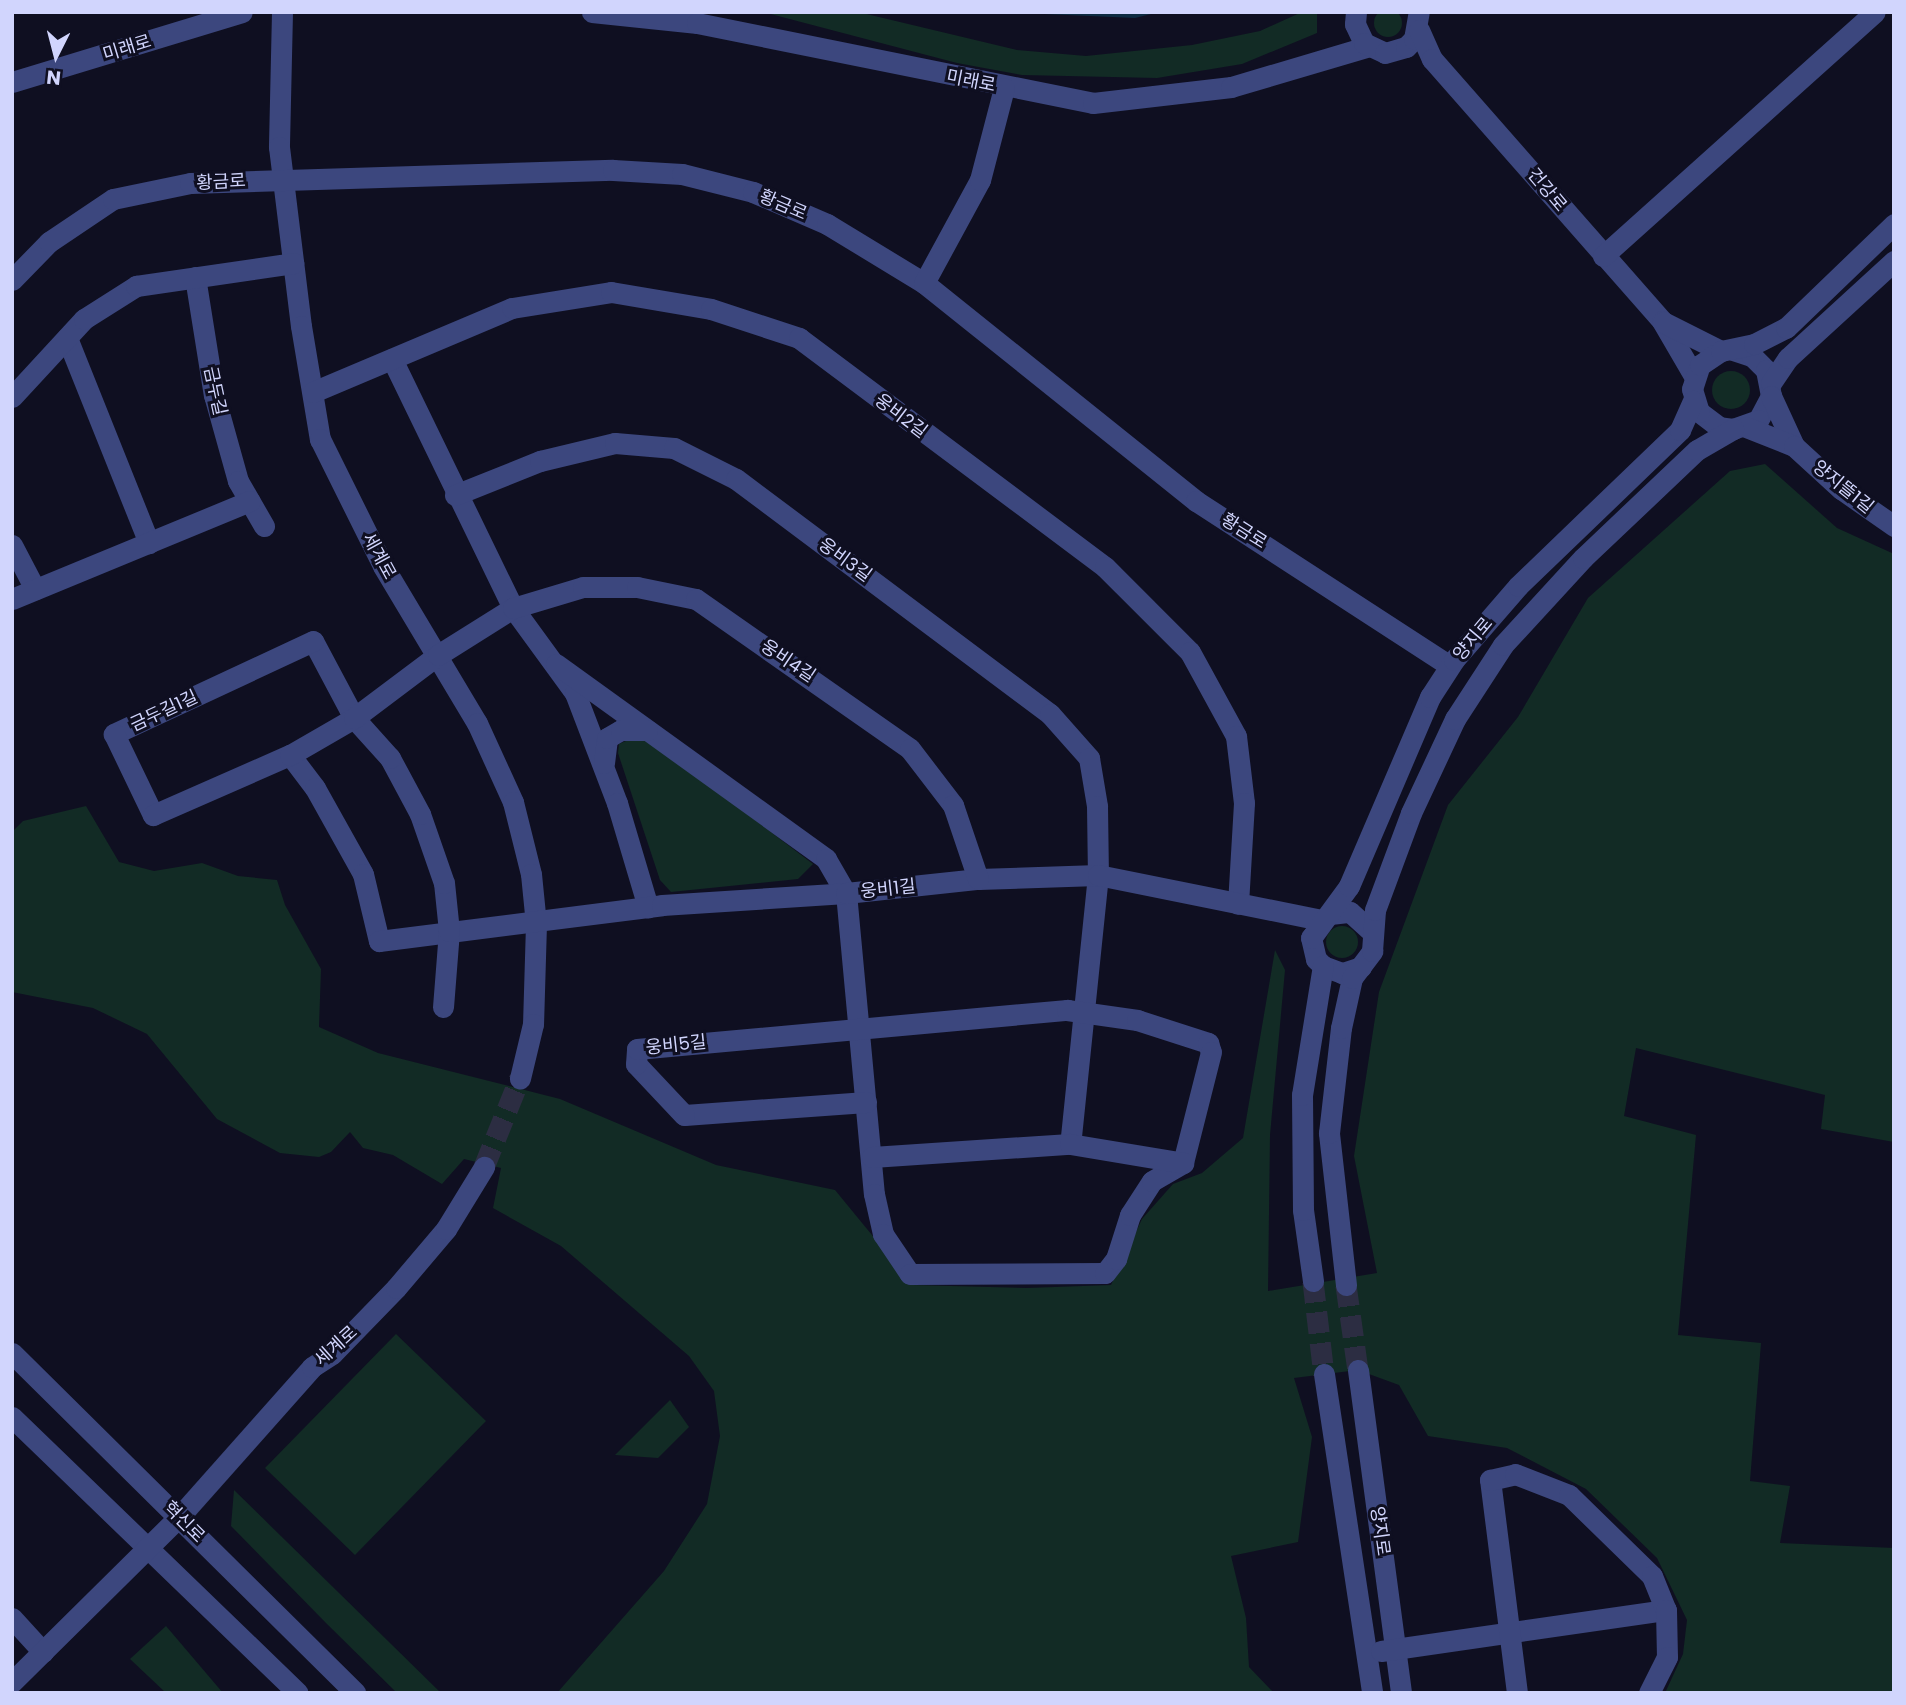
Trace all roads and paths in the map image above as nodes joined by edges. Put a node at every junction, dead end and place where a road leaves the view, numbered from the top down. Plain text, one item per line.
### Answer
1 (242, 12) edge
2 (282, 12) edge
3 (592, 12) edge
4 (1356, 12) edge
5 (1875, 12) edge
6 (1415, 30) edge
7 (1358, 44) junction
8 (12, 82) edge
9 (1004, 88) junction
10 (283, 179) junction
11 (1894, 225) edge
12 (1603, 256) junction
13 (1894, 261) edge
14 (293, 263) junction
15 (195, 277) junction
16 (12, 280) edge
17 (924, 283) junction
18 (1662, 321) junction
19 (67, 338) junction
20 (1727, 351) junction
21 (392, 359) junction
22 (1694, 376) junction
23 (1771, 390) junction
24 (313, 392) junction
25 (12, 397) edge
26 (1693, 401) junction
27 (1739, 428) junction
28 (1794, 446) junction
29 (455, 495) junction
30 (250, 501) junction
31 (1894, 526) edge
32 (264, 527) dead end
33 (149, 543) junction
34 (12, 545) edge
35 (1518, 586) junction
36 (35, 589) junction
37 (12, 599) edge
38 (513, 608) junction
39 (438, 655) junction
40 (1444, 662) junction
41 (556, 664) junction
42 (354, 718) junction
43 (647, 730) junction
44 (290, 755) junction
45 (604, 769) junction
46 (1367, 841) junction
47 (1098, 875) junction
48 (978, 879) junction
49 (846, 893) junction
50 (1238, 904) junction
51 (648, 907) junction
52 (1326, 918) junction
53 (536, 924) junction
54 (449, 931) junction
55 (1372, 932) junction
56 (1361, 967) junction
57 (1323, 977) junction
58 (443, 1007) dead end
59 (1083, 1010) junction
60 (857, 1027) junction
61 (520, 1078) tunnel mouth
62 (866, 1102) junction
63 (1070, 1144) junction
64 (872, 1157) junction
65 (1183, 1163) junction
66 (484, 1167) tunnel mouth
67 (1313, 1281) tunnel mouth
68 (1346, 1285) tunnel mouth
69 (12, 1353) edge
70 (1358, 1370) tunnel mouth
71 (1324, 1374) tunnel mouth
72 (12, 1417) edge
73 (179, 1517) junction
74 (149, 1548) junction
75 (1666, 1610) junction
76 (12, 1618) edge
77 (1506, 1634) junction
78 (1396, 1650) junction
79 (43, 1652) junction
80 (1368, 1652) junction
81 (12, 1682) edge
82 (298, 1693) edge
83 (355, 1693) edge
84 (1372, 1693) edge
85 (1401, 1693) edge
86 (1517, 1693) edge
87 (1648, 1693) edge

1 - 8 street, 미래로
2 - 10 street, 세계로
3 - 9 street, 미래로
4 - 7 street
5 - 12 street
6 - 7 street
6 - 12 street, 건강로
7 - 9 street, 미래로
9 - 17 street
10 - 14 street, 세계로
10 - 16 street, 황금로
10 - 17 street, 황금로
11 - 20 street
12 - 18 street, 건강로
13 - 23 street
14 - 15 street
14 - 24 street, 세계로
15 - 19 street
15 - 30 street, 금두길
17 - 40 street, 황금로
18 - 20 street
18 - 22 street
19 - 25 street
19 - 33 street
20 - 22 street
20 - 23 street
21 - 24 street, 웅비2길
21 - 29 street
21 - 50 street, 웅비2길
22 - 26 street
23 - 27 street
23 - 28 street
24 - 39 street, 세계로
26 - 27 street
26 - 35 street, 양지로
27 - 28 street
27 - 55 street, 양지로
28 - 31 street, 양지뜰1길
29 - 38 street
29 - 47 street, 웅비3길
30 - 32 street, 금두길
30 - 33 street
33 - 36 street
34 - 36 street
35 - 40 street
35 - 46 street, 양지로
36 - 37 street
38 - 39 street, 웅비4길
38 - 41 street
38 - 48 street, 웅비4길
39 - 42 street, 금두길1길
39 - 53 street, 세계로
40 - 46 street
41 - 43 street
41 - 45 street
42 - 44 street, 금두길1길
42 - 44 street, 금두길1길
42 - 54 street, 금두길1길
43 - 45 street
43 - 49 street
44 - 54 street
45 - 51 street
46 - 52 street, 양지로
47 - 48 street, 웅비1길
47 - 50 street, 웅비1길
47 - 59 street
48 - 49 street, 웅비1길
49 - 51 street, 웅비1길
49 - 60 street
50 - 52 street, 웅비1길
51 - 53 street, 웅비1길
52 - 55 street, 웅비1길
52 - 57 street
53 - 54 street
53 - 61 street, 세계로
54 - 58 street, 금두길1길
55 - 56 street, 양지로
56 - 57 street
56 - 68 street, 양지로
57 - 67 street
59 - 60 street, 웅비5길
59 - 63 street
59 - 65 street, 웅비5길
60 - 62 street
60 - 62 street, 웅비5길
62 - 64 street
63 - 64 street
63 - 65 street
64 - 65 street
66 - 73 street, 세계로
69 - 73 street, 혁신로
70 - 78 street, 양지로
71 - 80 street, 양지로
72 - 74 street
73 - 74 street, 세계로
73 - 83 street, 혁신로
74 - 79 street
74 - 82 street
75 - 77 street
75 - 77 street
75 - 87 street
76 - 79 street
77 - 78 street
77 - 86 street
78 - 80 street
78 - 85 street, 양지로
79 - 81 street
80 - 84 street, 양지로

